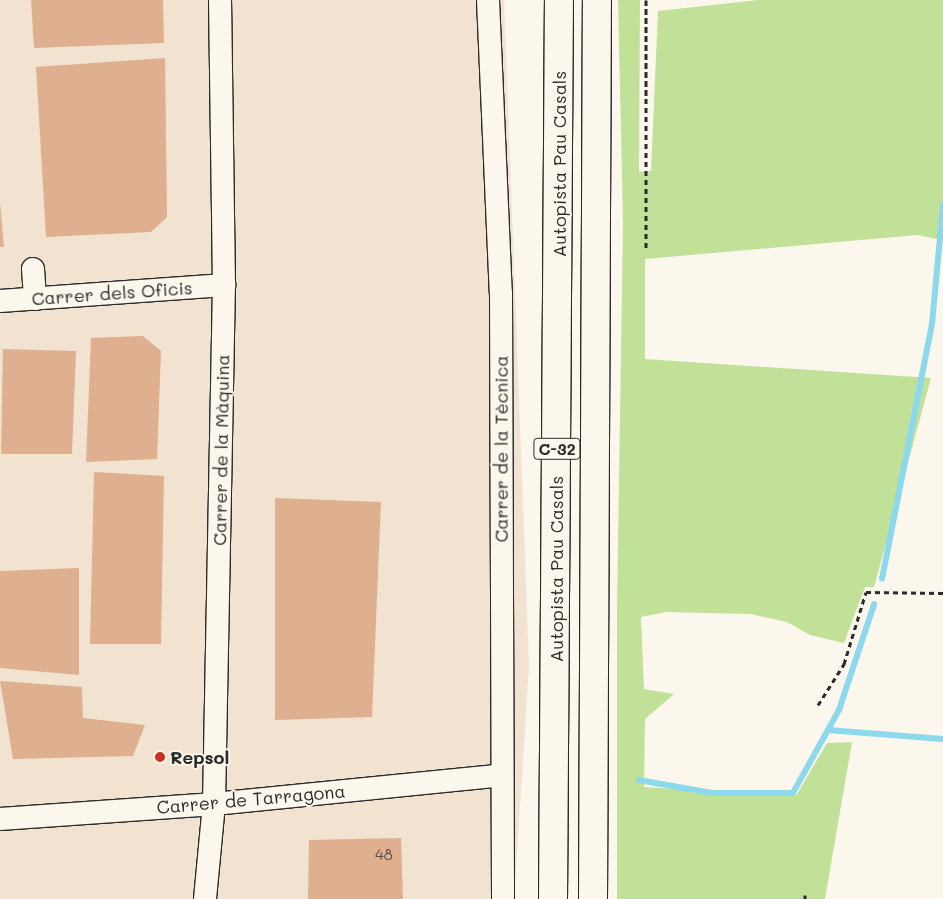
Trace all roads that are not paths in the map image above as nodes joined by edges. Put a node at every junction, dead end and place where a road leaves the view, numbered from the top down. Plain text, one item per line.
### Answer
1 (220, 0) edge
2 (488, 0) edge
3 (558, 0) edge
4 (598, 0) edge
5 (33, 269) dead end
6 (224, 285) junction
7 (35, 299) junction
8 (0, 301) edge
9 (502, 775) junction
10 (214, 804) junction
11 (0, 819) edge
12 (205, 899) edge
13 (503, 899) edge
14 (553, 899) edge
15 (593, 899) edge

1 - 6 street, Carrer de la Màquina
2 - 9 street, Carrer de la Tècnica
3 - 14 highway, Autopista Pau Casals / C-32
4 - 15 highway, C-32
5 - 7 street
6 - 7 street, Carrer dels Oficis
6 - 10 street, Carrer de la Màquina
7 - 8 street, Carrer dels Oficis
9 - 10 street, Carrer de Tarragona
9 - 13 street, Carrer de la Tècnica
10 - 11 street, Carrer de Tarragona
10 - 12 street, Carrer de la Màquina

